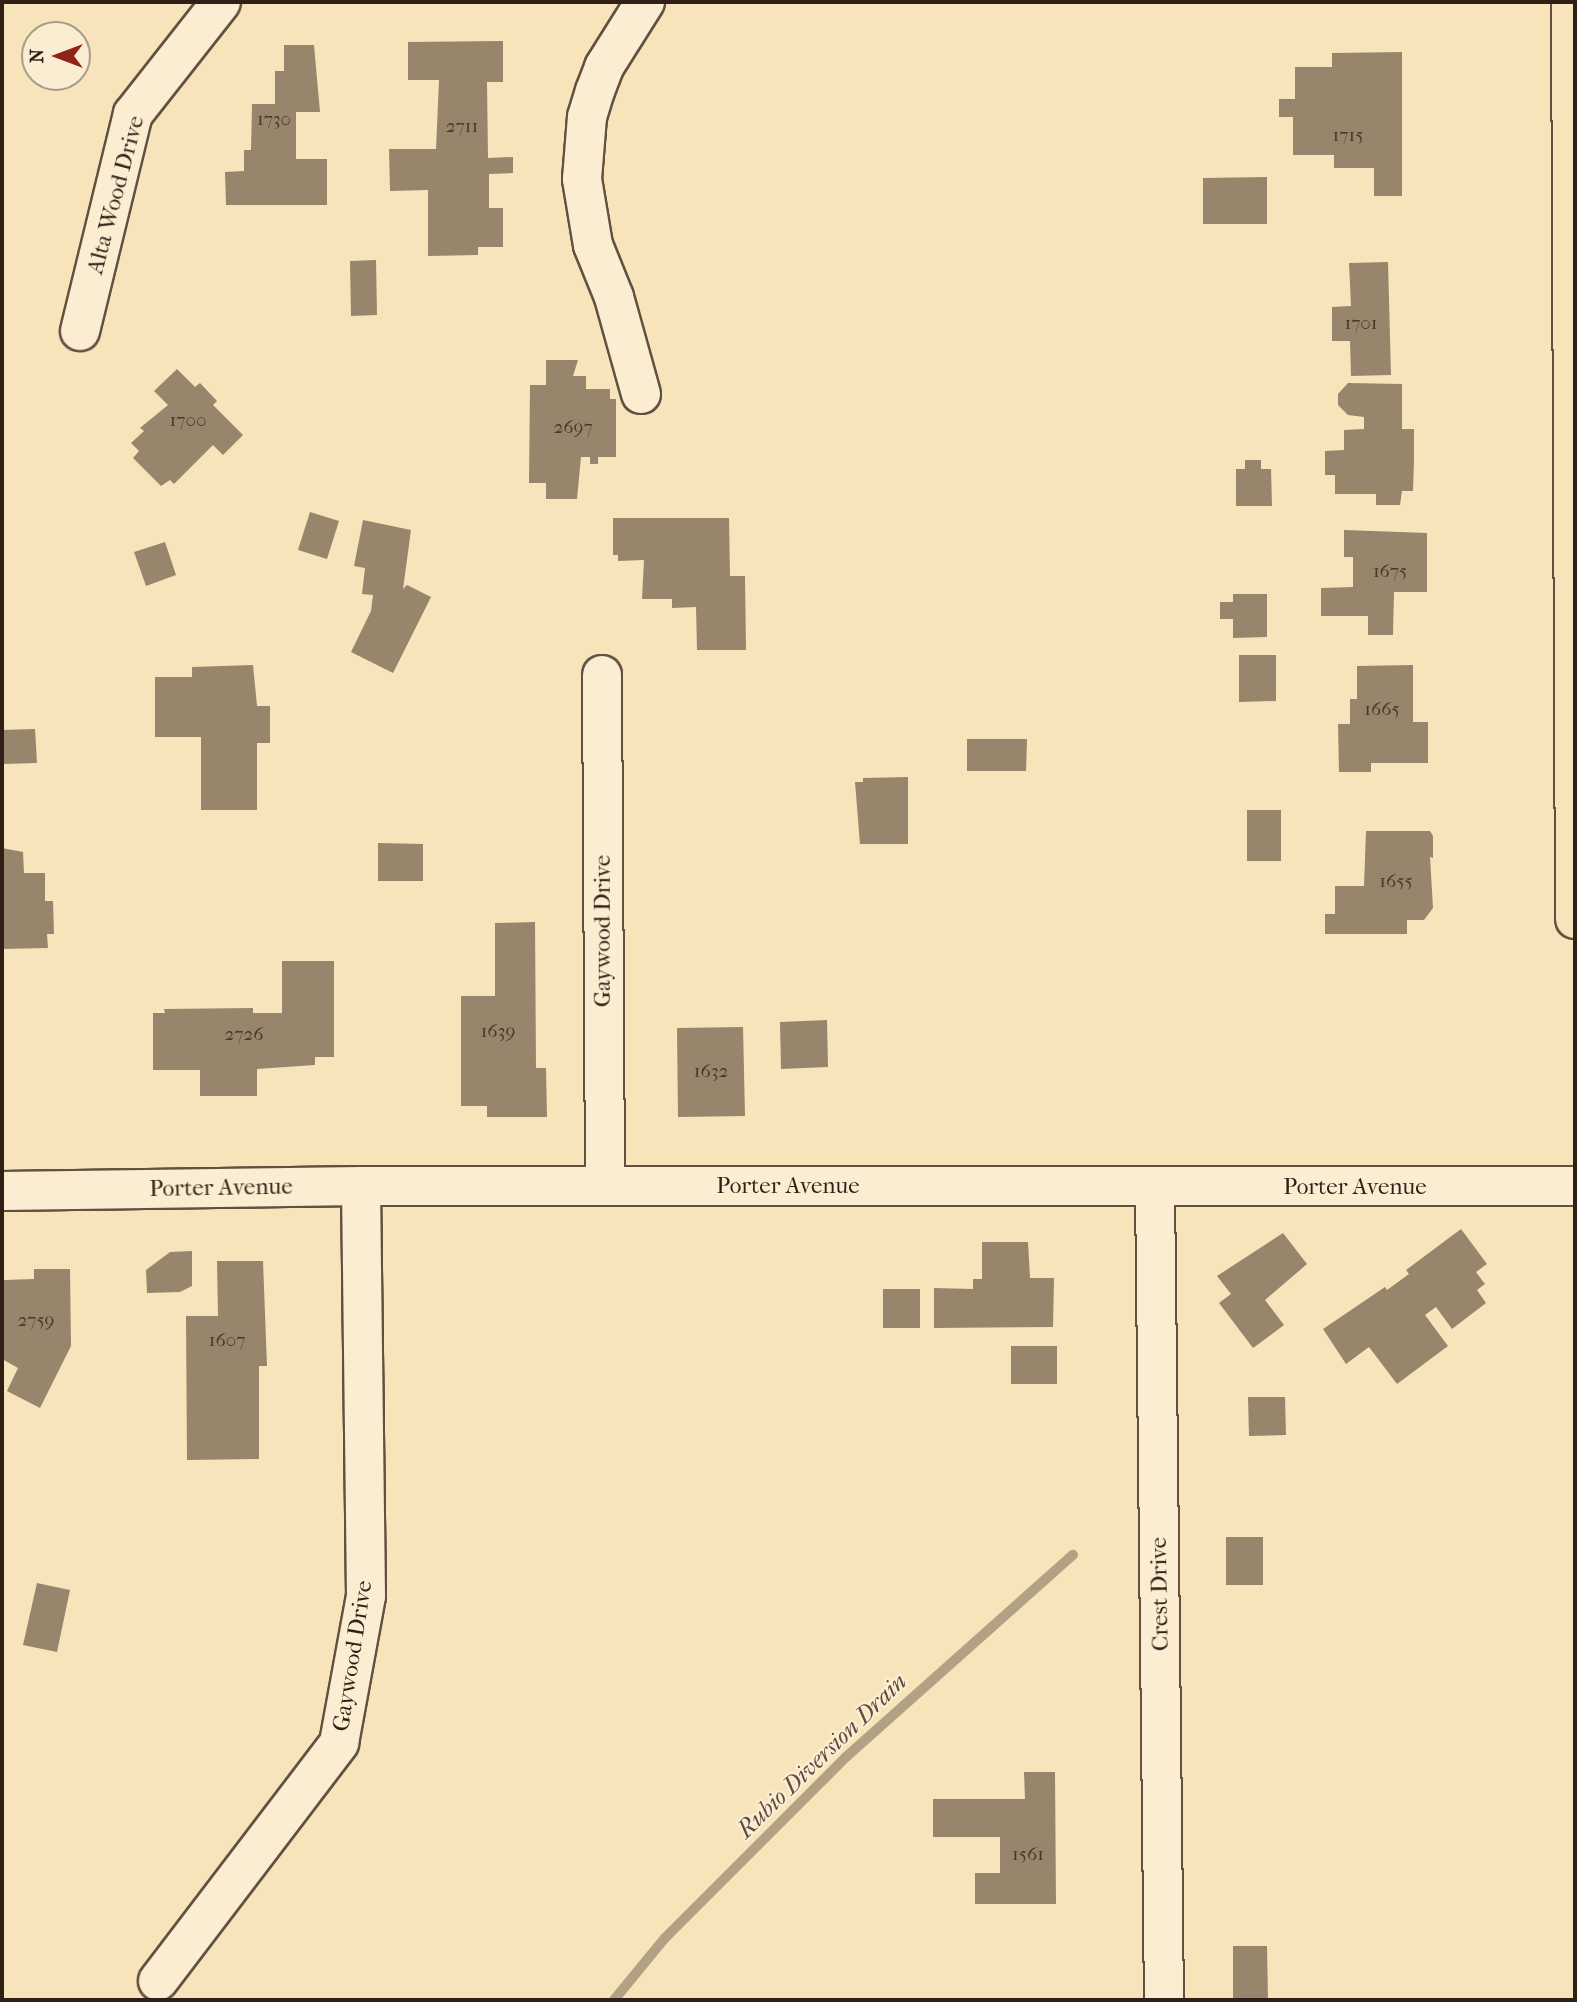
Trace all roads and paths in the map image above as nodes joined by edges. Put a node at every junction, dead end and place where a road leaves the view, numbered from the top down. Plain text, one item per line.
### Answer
1 (221, 2) edge
2 (645, 2) edge
3 (1571, 2) edge
4 (80, 331) dead end
5 (641, 394) dead end
6 (602, 675) dead end
7 (1575, 919) edge
8 (362, 1186) junction
9 (605, 1186) junction
10 (1575, 1186) edge
11 (1155, 1187) junction
12 (2, 1191) edge
13 (158, 1981) dead end
14 (1164, 2000) edge

1 - 4 street, Alta Wood Drive
2 - 5 street
3 - 7 main road
6 - 9 street, Gaywood Drive
8 - 9 street, Porter Avenue
8 - 12 street, Porter Avenue
8 - 13 street, Gaywood Drive
9 - 11 street, Porter Avenue
10 - 11 street, Porter Avenue
11 - 14 street, Crest Drive

